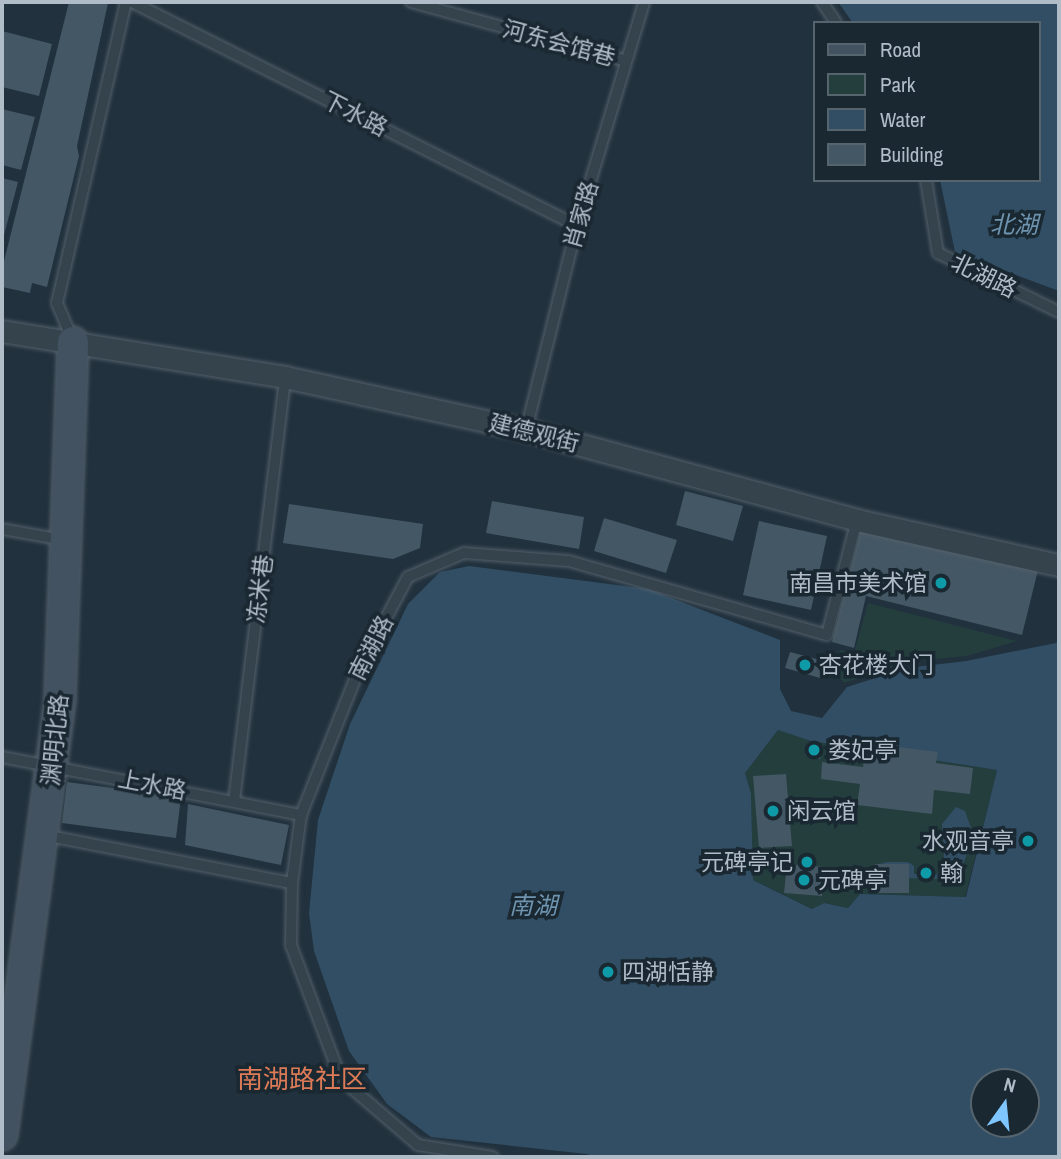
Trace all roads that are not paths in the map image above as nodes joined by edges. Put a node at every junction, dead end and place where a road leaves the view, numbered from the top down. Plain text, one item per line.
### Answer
1 (125, 2) edge
2 (132, 2) edge
3 (411, 2) edge
4 (644, 2) edge
5 (822, 2) edge
6 (835, 21) edge
7 (626, 61) junction
8 (926, 182) edge
9 (578, 226) junction
10 (1059, 312) edge
11 (2, 331) edge
12 (73, 342) junction
13 (285, 377) junction
14 (526, 430) junction
15 (857, 520) junction
16 (2, 528) edge
17 (64, 540) junction
18 (1059, 565) edge
19 (2, 757) edge
20 (53, 765) junction
21 (234, 801) junction
22 (301, 815) junction
23 (44, 835) junction
24 (292, 883) junction
25 (2, 1135) edge
26 (493, 1157) edge

1 - 12 lane
2 - 9 lane, 下水路
3 - 7 lane, 河东会馆巷
4 - 7 lane, 肖家路
5 - 6 lane
7 - 9 lane, 肖家路
8 - 10 lane, 北湖路
9 - 14 lane, 肖家路
11 - 12 street, 建德观街
12 - 13 street, 建德观街
12 - 17 street, 渊明北路
13 - 14 street, 建德观街
13 - 21 lane, 冻米巷
14 - 15 street, 建德观街
15 - 18 street, 建德观街
15 - 22 lane, 南湖路
16 - 17 lane
17 - 20 street, 渊明北路
19 - 20 lane, 上水路
20 - 21 lane, 上水路
20 - 23 street, 渊明北路
21 - 22 lane, 上水路
22 - 24 lane, 南湖路
23 - 24 lane
23 - 25 street, 渊明北路
24 - 26 lane, 南湖路

